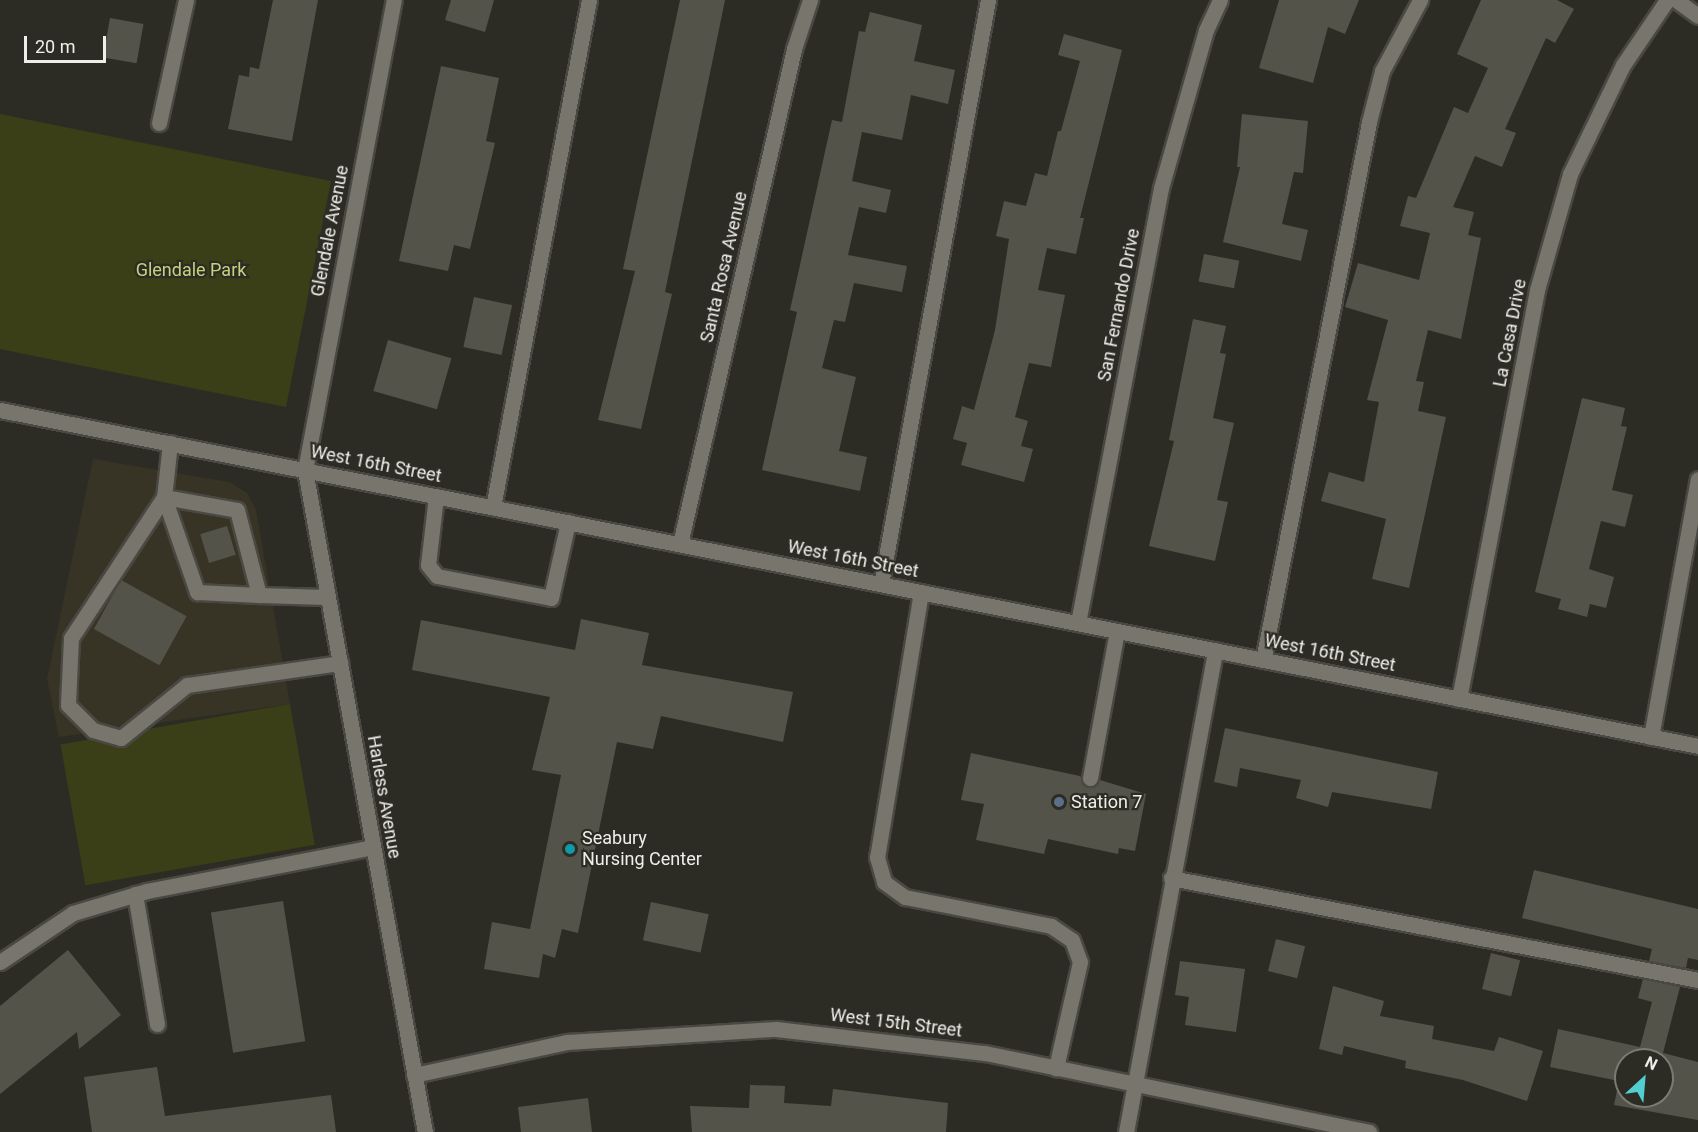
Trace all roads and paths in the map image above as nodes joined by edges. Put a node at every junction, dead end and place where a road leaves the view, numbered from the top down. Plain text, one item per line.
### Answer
1 (186, 0) edge
2 (394, 0) edge
3 (589, 0) edge
4 (810, 0) edge
5 (988, 0) edge
6 (1220, 0) edge
7 (1419, 0) edge
8 (1667, 0) edge
9 (1676, 0) edge
10 (1698, 16) edge
11 (159, 123) dead end
12 (0, 410) edge
13 (170, 443) junction
14 (305, 470) junction
15 (1698, 479) edge
16 (164, 496) junction
17 (436, 496) junction
18 (493, 507) junction
19 (568, 522) junction
20 (680, 544) junction
21 (881, 584) junction
22 (921, 592) junction
23 (259, 595) junction
24 (326, 597) junction
25 (1078, 623) junction
26 (1117, 631) junction
27 (1215, 650) junction
28 (1263, 660) junction
29 (340, 663) junction
30 (1459, 699) junction
31 (1651, 737) junction
32 (1698, 746) edge
33 (1090, 778) dead end
34 (373, 847) junction
35 (1171, 878) junction
36 (135, 894) junction
37 (0, 962) edge
38 (1698, 980) edge
39 (157, 1024) dead end
40 (1056, 1068) junction
41 (414, 1075) junction
42 (1132, 1083) junction
43 (424, 1132) edge
44 (1126, 1132) edge
45 (1369, 1132) edge

1 - 11 street
2 - 14 street, Glendale Avenue
3 - 18 street
4 - 20 street, Santa Rosa Avenue
5 - 21 street
6 - 25 street, San Fernando Drive
7 - 28 street
8 - 30 street, La Casa Drive
9 - 10 street
12 - 13 street, West 16th Street
13 - 14 street, West 16th Street
13 - 16 street
14 - 17 street, West 16th Street
14 - 24 street, Harless Avenue
15 - 31 street
16 - 23 street
16 - 23 street
16 - 29 street
17 - 18 street, West 16th Street
17 - 19 street
18 - 19 street, West 16th Street
19 - 20 street, West 16th Street
20 - 21 street, West 16th Street
21 - 22 street, West 16th Street
22 - 25 street, West 16th Street
22 - 40 street
23 - 24 street
24 - 29 street, Harless Avenue
25 - 26 street, West 16th Street
26 - 27 street, West 16th Street
26 - 33 street
27 - 28 street, West 16th Street
27 - 35 street
28 - 30 street, West 16th Street
29 - 34 street, Harless Avenue
30 - 31 street, West 16th Street
31 - 32 street, West 16th Street
34 - 36 street
34 - 41 street, Harless Avenue
35 - 38 street
35 - 42 street
36 - 37 street
36 - 39 street
40 - 41 street, West 15th Street
40 - 42 street, West 15th Street
41 - 43 street, Harless Avenue
42 - 44 street
42 - 45 street, West 15th Street

